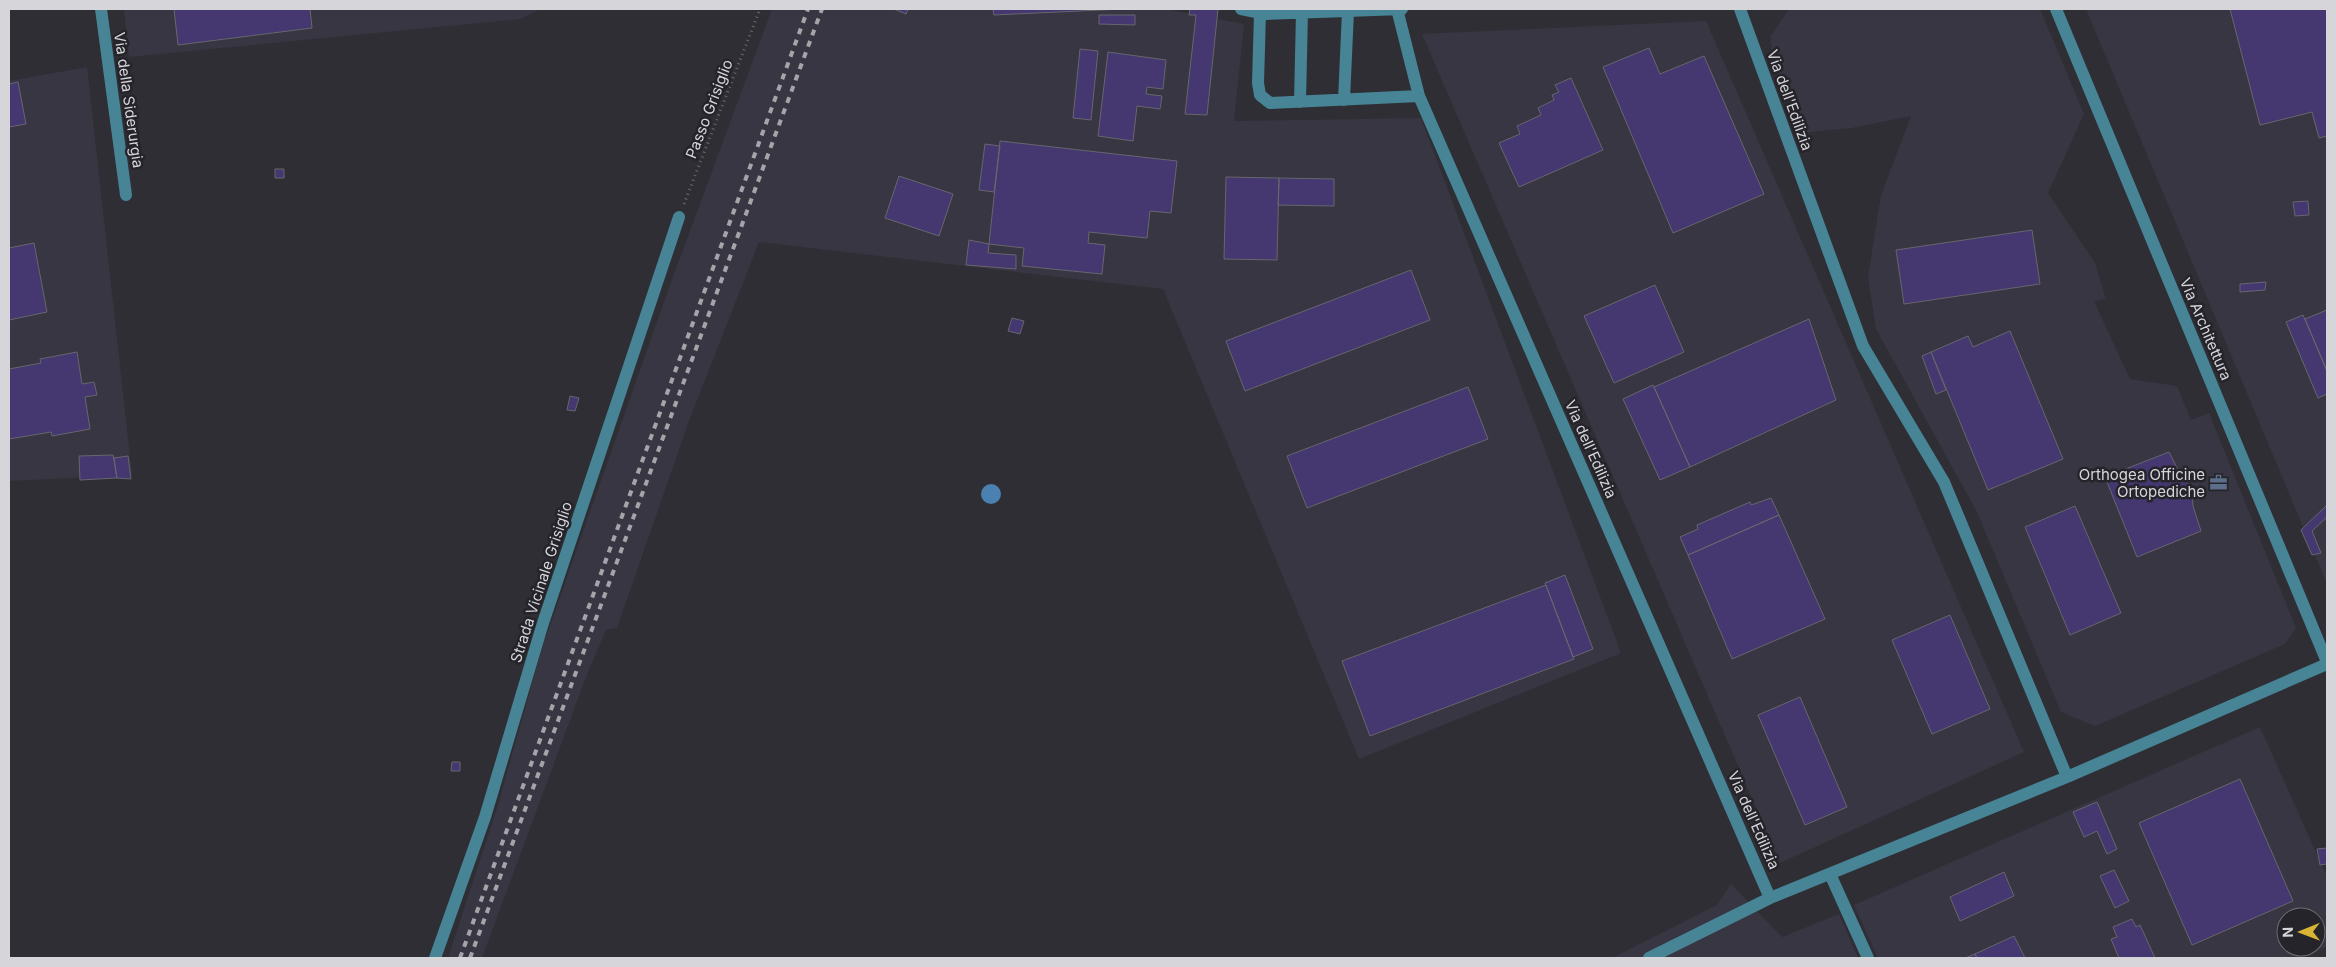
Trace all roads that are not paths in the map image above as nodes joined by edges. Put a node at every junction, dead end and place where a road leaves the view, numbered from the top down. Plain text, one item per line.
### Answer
1 (101, 9) edge
2 (1241, 9) edge
3 (1397, 9) edge
4 (1402, 9) edge
5 (1740, 9) edge
6 (2056, 9) edge
7 (1348, 11) junction
8 (1260, 12) junction
9 (1302, 12) junction
10 (1419, 96) junction
11 (1344, 100) junction
12 (1300, 102) junction
13 (126, 195) dead end
14 (679, 217) road end
15 (2327, 663) edge
16 (2067, 777) junction
17 (1830, 874) junction
18 (1770, 898) junction
19 (434, 958) edge
20 (1649, 958) edge
21 (1868, 958) edge

1 - 13 street, Via della Siderurgia
2 - 8 street
3 - 4 street
3 - 7 street
3 - 10 street, Via dell'Edilizia
5 - 16 street, Via dell'Edilizia
6 - 15 street, Via Architettura
7 - 9 street
7 - 11 street
8 - 9 street
8 - 12 street
9 - 12 street
10 - 11 street
10 - 18 street, Via dell'Edilizia
11 - 12 street
14 - 19 street, Strada Vicinale Grisiglio
15 - 16 street
16 - 17 street
17 - 18 street
17 - 21 street
18 - 20 street

